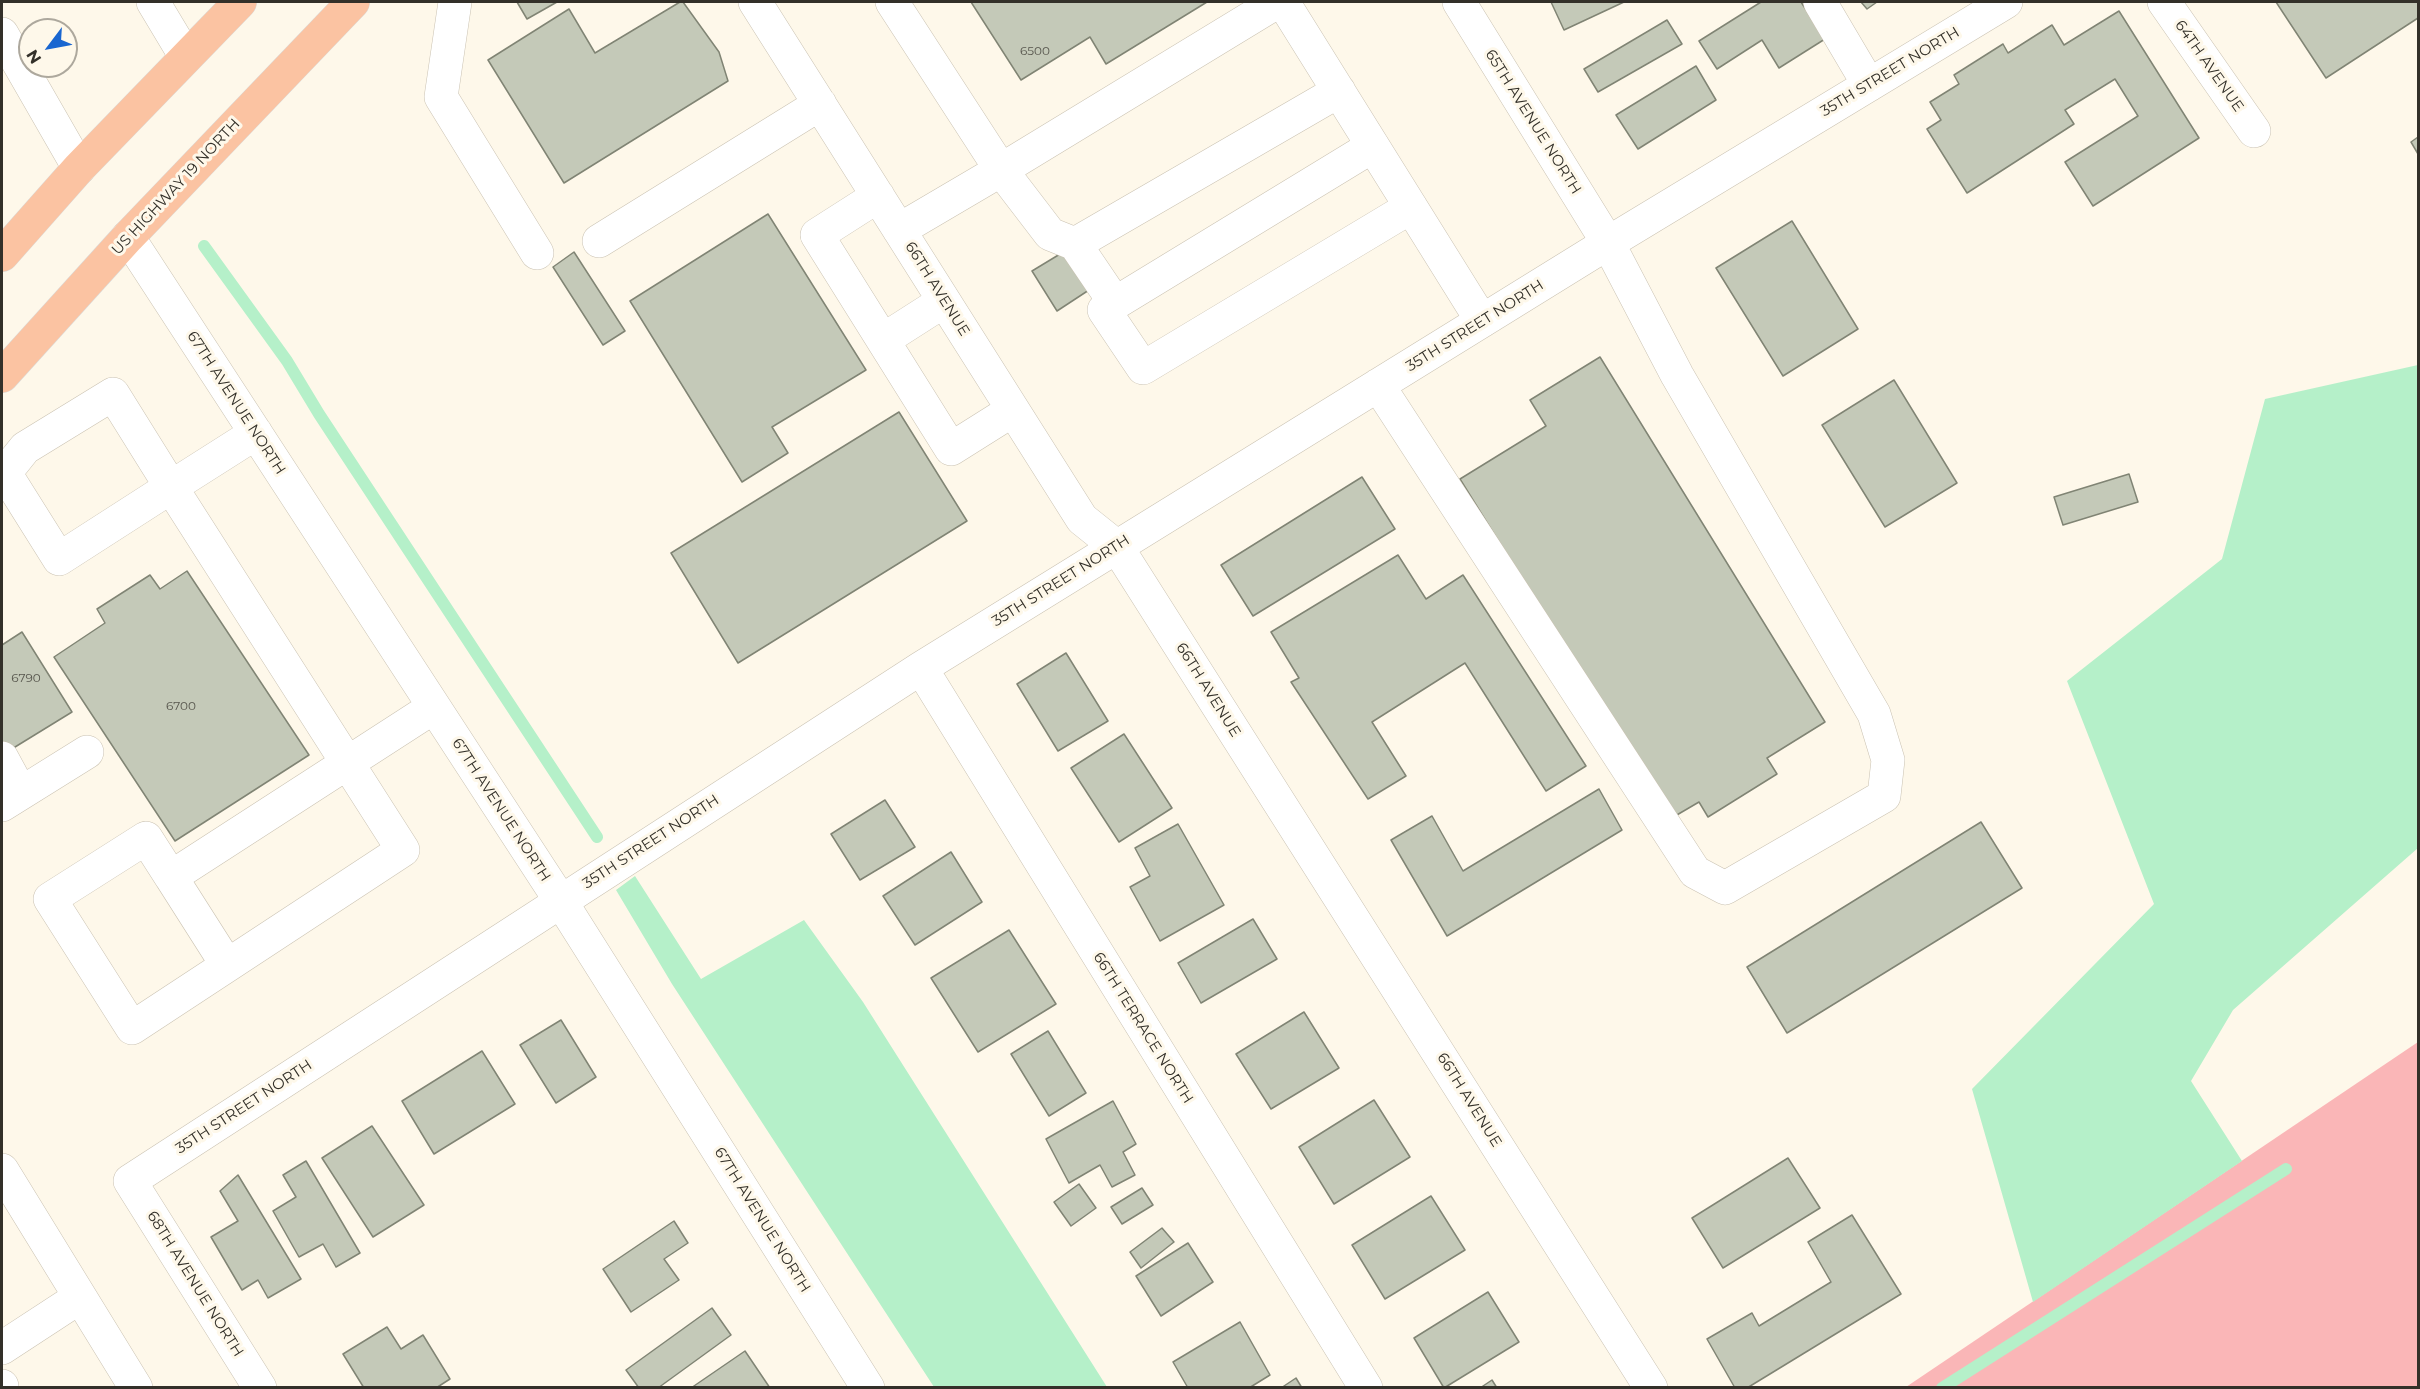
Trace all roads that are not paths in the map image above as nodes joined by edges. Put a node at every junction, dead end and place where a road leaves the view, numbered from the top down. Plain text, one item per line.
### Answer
1 (153, 2) edge
2 (240, 2) edge
3 (353, 2) edge
4 (455, 2) edge
5 (892, 2) edge
6 (1277, 2) edge
7 (1283, 2) edge
8 (1459, 2) edge
9 (1820, 2) edge
10 (2006, 2) edge
11 (2164, 2) edge
12 (765, 5) edge
13 (5, 50) edge
14 (186, 57) junction
15 (1869, 85) junction
16 (1339, 91) junction
17 (820, 104) junction
18 (2254, 131) dead end
19 (1373, 146) junction
20 (79, 168) junction
21 (1001, 170) junction
22 (878, 196) junction
23 (1411, 207) junction
24 (899, 230) junction
25 (128, 237) junction
26 (599, 241) dead end
27 (1608, 243) junction
28 (1075, 244) junction
29 (537, 253) dead end
30 (2, 255) edge
31 (944, 301) junction
32 (1115, 303) junction
33 (1482, 321) junction
34 (883, 340) junction
35 (2, 376) edge
36 (1378, 386) junction
37 (1013, 410) junction
38 (256, 432) junction
39 (171, 487) junction
40 (1117, 547) junction
41 (921, 668) junction
42 (434, 707) junction
43 (87, 752) dead end
44 (2, 758) edge
45 (349, 763) junction
46 (11, 799) edge
47 (171, 877) junction
48 (560, 900) junction
49 (227, 965) junction
50 (2, 1170) edge
51 (130, 1181) joint
52 (80, 1297) junction
53 (2, 1348) edge
54 (136, 1388) edge
55 (260, 1388) edge
56 (868, 1388) edge
57 (1366, 1388) edge
58 (1651, 1388) edge

1 - 14 street
2 - 14 highway
3 - 25 highway, US HIGHWAY 19 NORTH
4 - 29 street
5 - 21 street
6 - 21 street
7 - 16 street
8 - 27 street, 65TH AVENUE NORTH
9 - 15 street
10 - 15 street, 35TH STREET NORTH
11 - 18 street, 64TH AVENUE
12 - 17 street, 66TH AVENUE
13 - 20 street
14 - 20 highway
15 - 27 street, 35TH STREET NORTH
16 - 19 street
16 - 28 street
17 - 22 street, 66TH AVENUE
17 - 26 street
19 - 23 street
19 - 32 street
20 - 30 highway
21 - 24 street
21 - 28 street
22 - 24 street, 66TH AVENUE
22 - 34 street
23 - 32 street
23 - 33 street
24 - 31 street, 66TH AVENUE
25 - 35 highway, US HIGHWAY 19 NORTH
25 - 38 street, 67TH AVENUE NORTH
27 - 33 street, 35TH STREET NORTH
27 - 36 street, 65TH AVENUE NORTH
28 - 32 street
31 - 34 street
31 - 37 street, 66TH AVENUE
33 - 36 street, 35TH STREET NORTH
34 - 37 street
36 - 40 street, 35TH STREET NORTH
37 - 40 street, 66TH AVENUE
38 - 39 street
38 - 42 street, 67TH AVENUE NORTH
39 - 39 street
39 - 45 street
40 - 41 street, 35TH STREET NORTH
40 - 58 street, 66TH AVENUE
41 - 48 street, 35TH STREET NORTH
41 - 57 street, 66TH TERRACE NORTH
42 - 45 street
42 - 48 street, 67TH AVENUE NORTH
43 - 46 street
44 - 46 street
45 - 47 street
45 - 49 street
47 - 49 street
47 - 49 street
48 - 51 street, 35TH STREET NORTH
48 - 56 street, 67TH AVENUE NORTH
50 - 52 street
51 - 55 street, 68TH AVENUE NORTH
52 - 53 street
52 - 54 street

